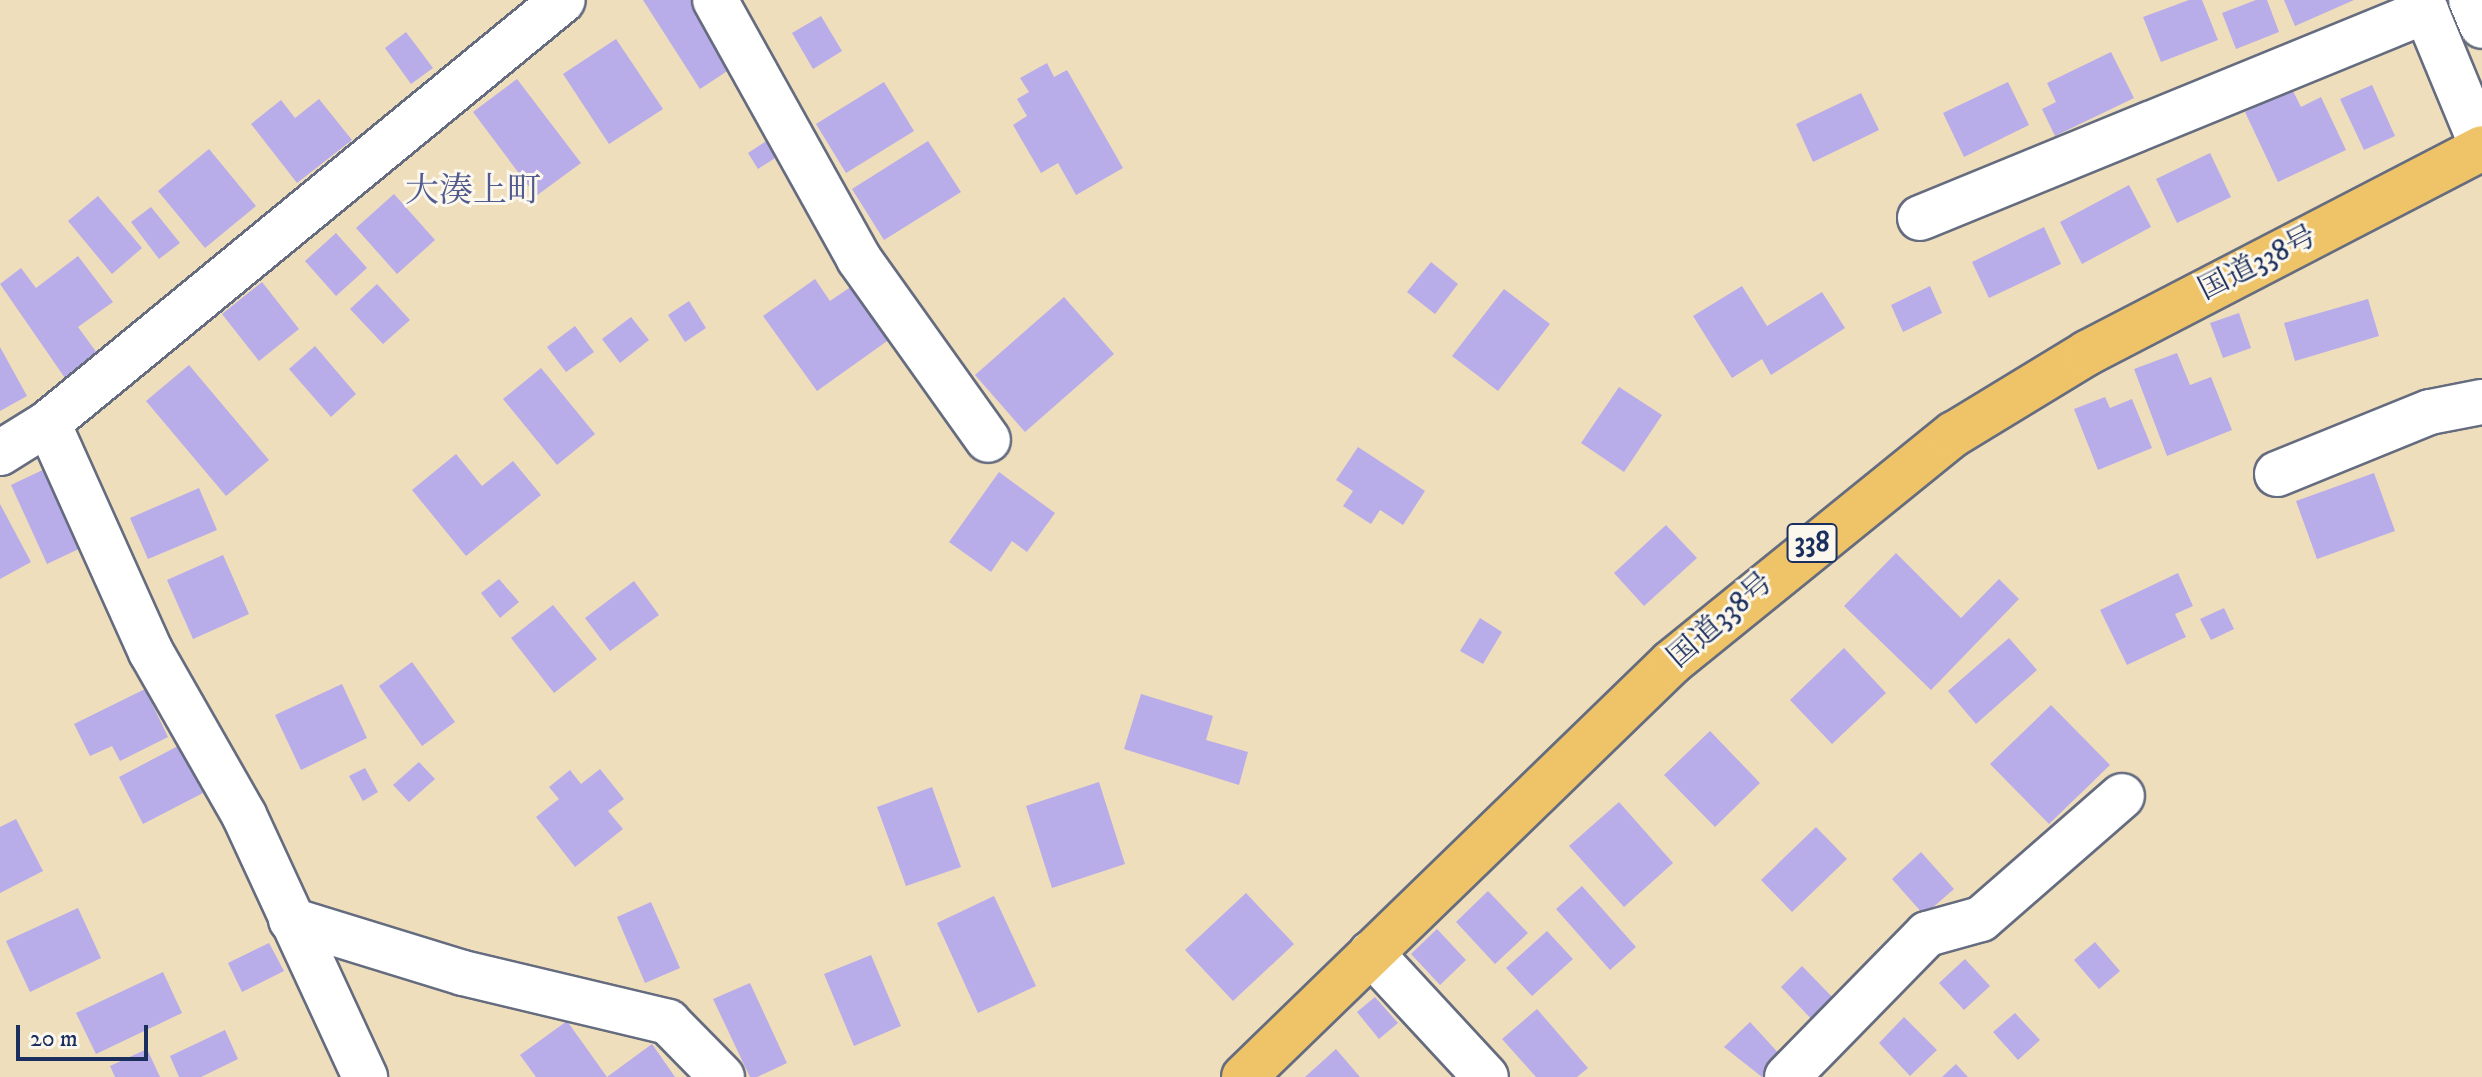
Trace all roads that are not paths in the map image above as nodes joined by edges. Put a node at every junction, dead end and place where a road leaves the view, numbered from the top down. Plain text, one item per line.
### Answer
1 (563, 0) edge
2 (715, 0) edge
3 (2471, 0) edge
4 (2482, 26) edge
5 (2482, 147) edge
6 (1920, 218) dead end
7 (2482, 402) edge
8 (48, 423) junction
9 (988, 440) dead end
10 (0, 453) edge
11 (2277, 474) dead end
12 (2122, 796) dead end
13 (291, 920) junction
14 (1371, 953) junction
15 (365, 1077) edge
16 (722, 1077) edge
17 (1244, 1077) edge
18 (1486, 1077) edge
19 (1787, 1077) edge

1 - 8 street
2 - 9 street
3 - 4 street
5 - 6 street
5 - 14 highway, 国道338号 / 338
7 - 11 street
8 - 10 street
8 - 13 street
12 - 19 street
13 - 15 street
13 - 16 street
14 - 17 highway, 国道338号 / 338
14 - 18 street

